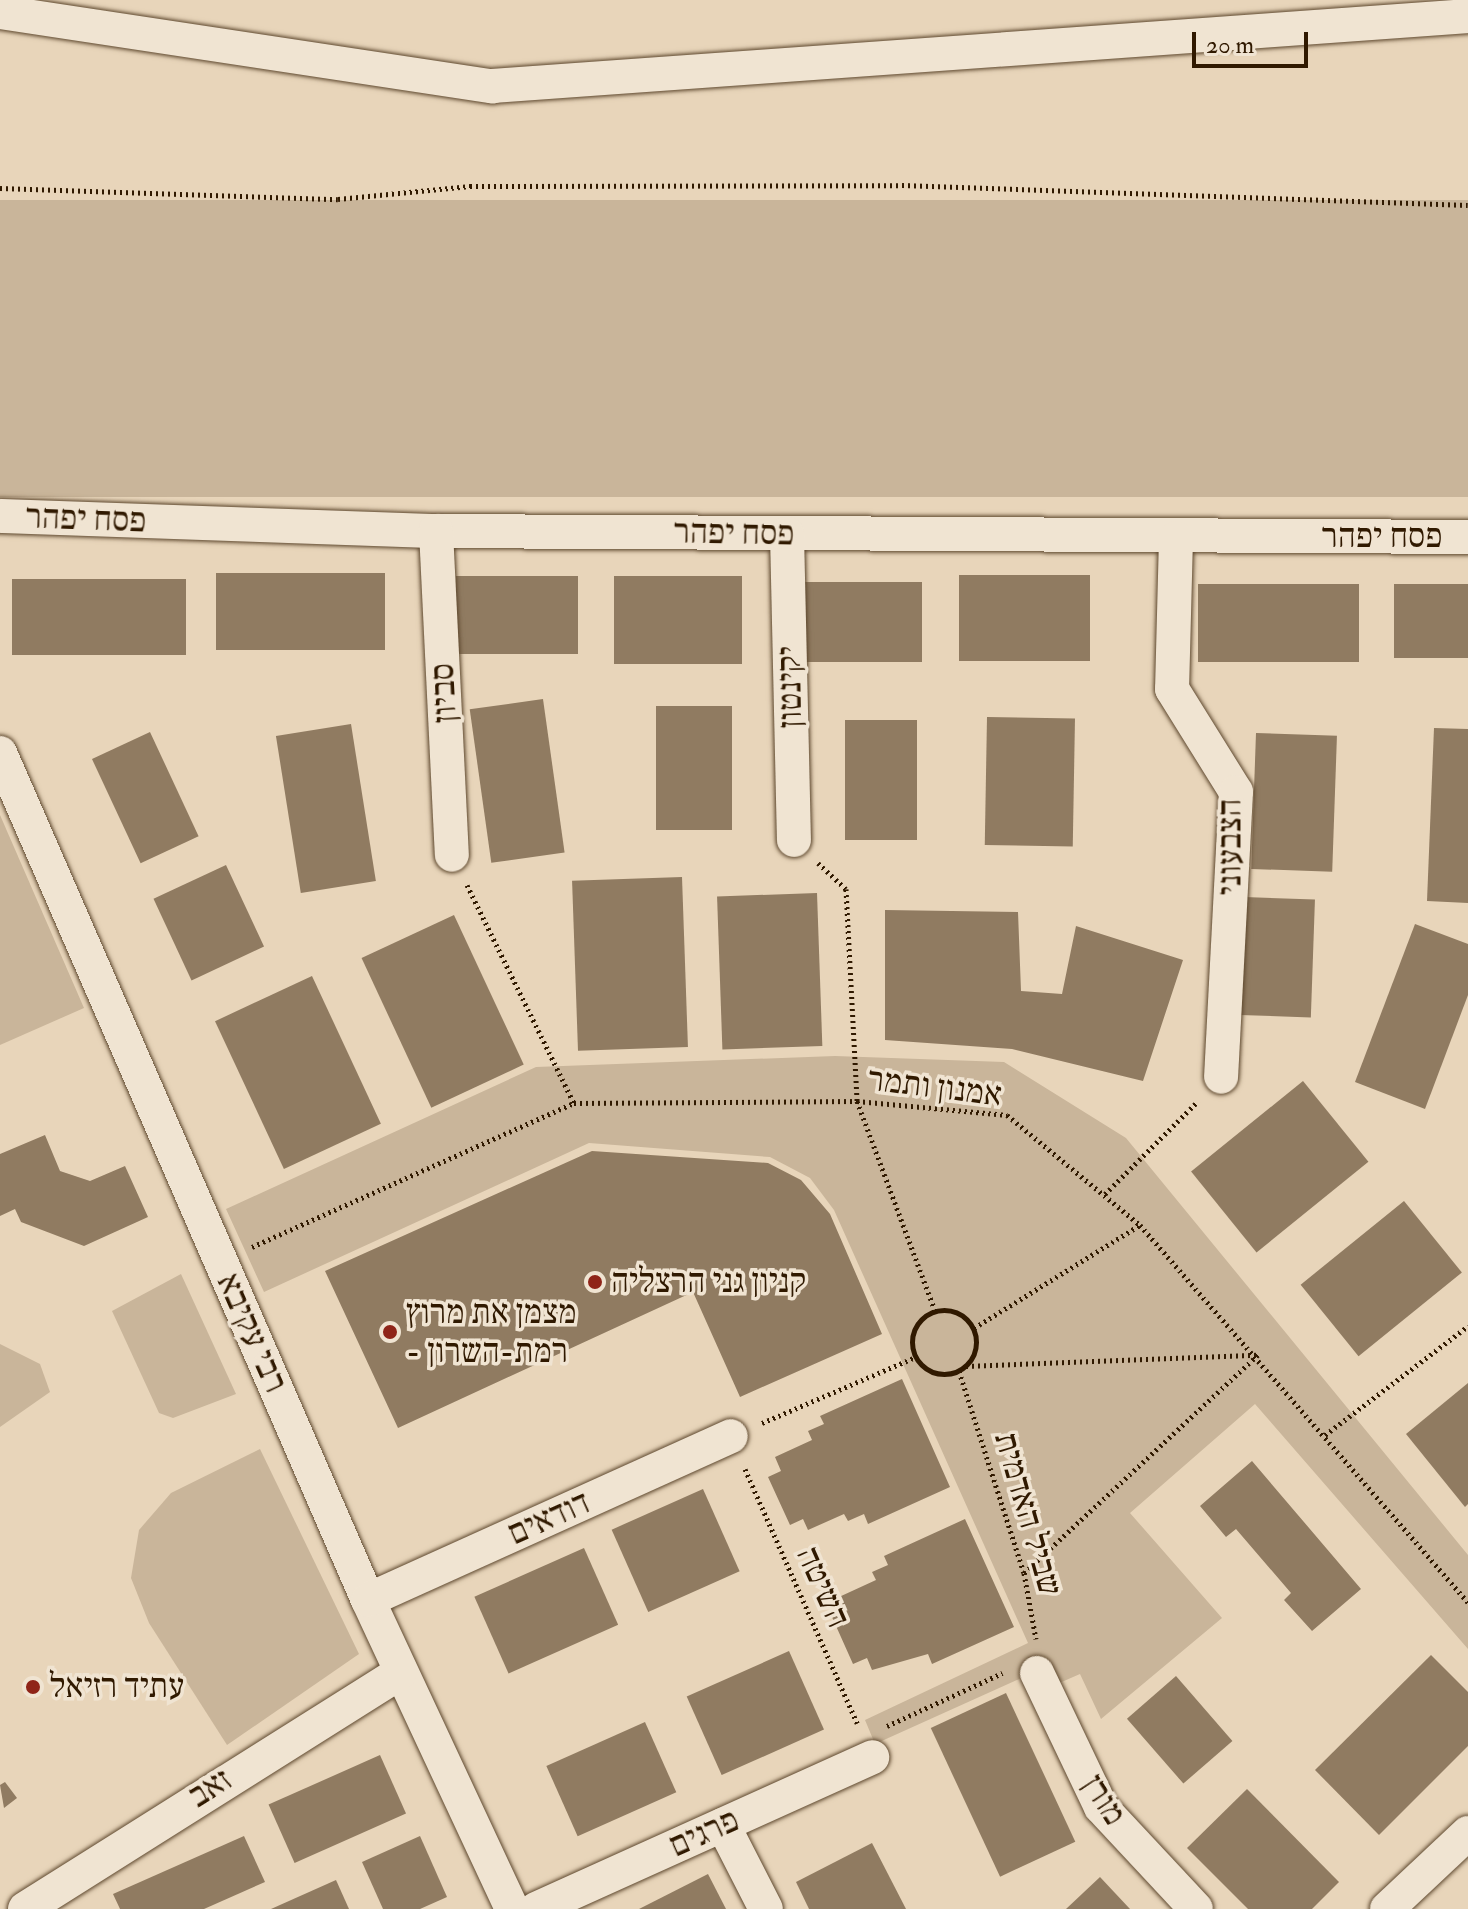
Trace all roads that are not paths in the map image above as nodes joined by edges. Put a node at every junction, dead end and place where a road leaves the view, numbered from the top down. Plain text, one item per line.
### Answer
1 (1377, 0) edge
2 (0, 12) edge
3 (1468, 16) edge
4 (1351, 30) junction
5 (0, 516) edge
6 (436, 531) junction
7 (787, 534) junction
8 (1468, 537) edge
9 (1176, 538) junction
10 (0, 753) edge
11 (794, 840) road end
12 (452, 855) road end
13 (1221, 1077) road end
14 (731, 1436) road end
15 (368, 1600) junction
16 (400, 1673) junction
17 (1037, 1673) road end
18 (867, 1747) road end
19 (723, 1825) junction
20 (1468, 1833) edge
21 (25, 1909) edge
22 (512, 1909) edge
23 (536, 1909) edge
24 (766, 1909) edge
25 (1196, 1909) edge
26 (1387, 1909) edge

1 - 4 street
2 - 4 street
3 - 4 street
5 - 6 street, פסח יפהר
6 - 7 street, פסח יפהר
6 - 12 street, סביון
7 - 9 street, פסח יפהר
7 - 11 street, יקינטון
8 - 9 street, פסח יפהר
9 - 13 street, הצבעוני
10 - 15 street, רבי עקיבא
14 - 15 street, דודאים
15 - 16 street, רבי עקיבא
16 - 21 street, זאב
16 - 22 street, רבי עקיבא
17 - 25 street, מורן
18 - 19 street, פרגים
19 - 23 street, פרגים
19 - 24 street
20 - 26 street

